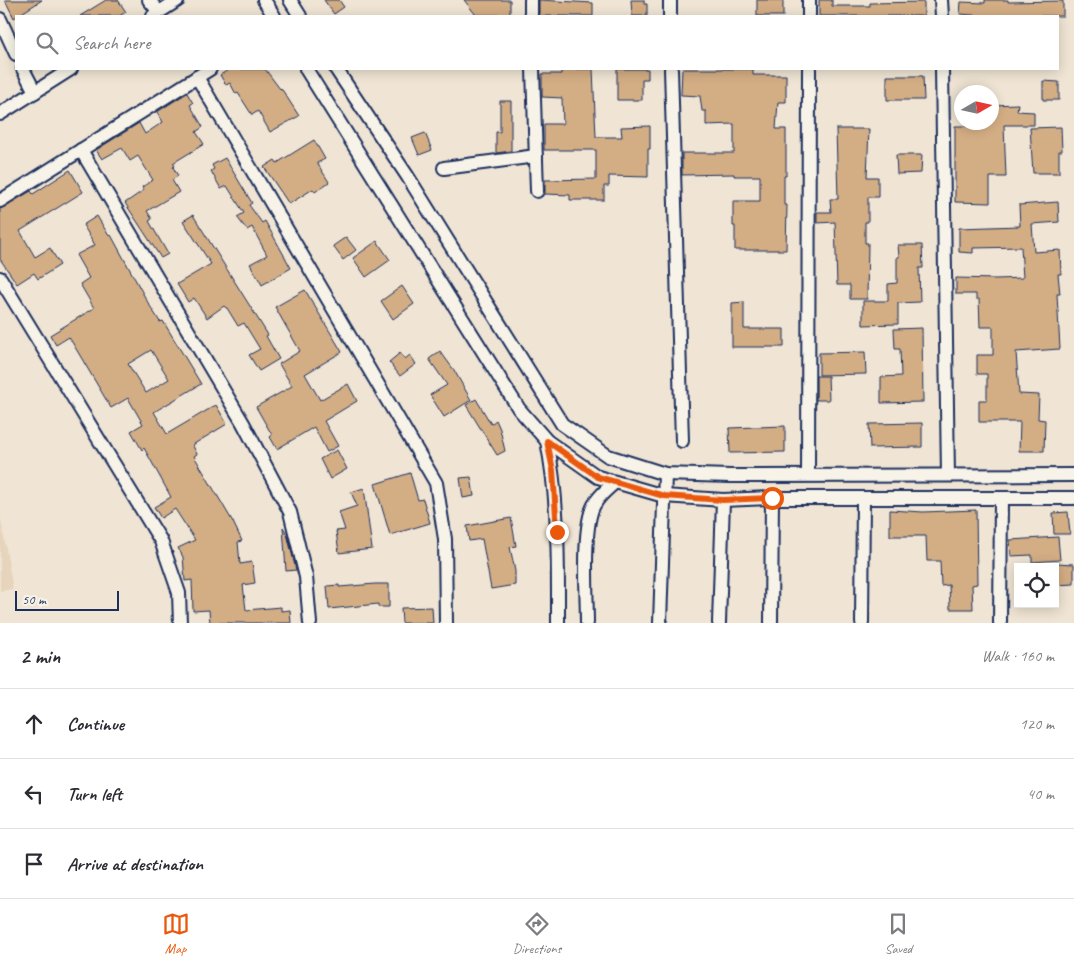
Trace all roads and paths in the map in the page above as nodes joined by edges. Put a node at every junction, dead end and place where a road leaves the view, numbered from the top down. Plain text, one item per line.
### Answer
1 (149, 0) edge
2 (178, 0) edge
3 (264, 0) edge
4 (290, 0) edge
5 (531, 0) edge
6 (670, 0) edge
7 (809, 0) edge
8 (941, 0) edge
9 (156, 14) edge
10 (273, 15) edge
11 (298, 15) edge
12 (531, 15) edge
13 (670, 15) edge
14 (809, 15) edge
15 (942, 15) edge
16 (0, 20) edge
17 (15, 52) edge
18 (23, 70) edge
19 (69, 70) edge
20 (208, 70) edge
21 (307, 70) edge
22 (337, 70) edge
23 (533, 70) edge
24 (672, 70) edge
25 (809, 70) edge
26 (942, 70) edge
27 (197, 77) junction
28 (34, 92) junction
29 (0, 114) edge
30 (81, 150) junction
31 (536, 156) junction
32 (444, 168) dead end
33 (537, 191) dead end
34 (0, 202) edge
35 (0, 278) edge
36 (547, 441) junction
37 (682, 441) dead end
38 (665, 474) junction
39 (808, 475) junction
40 (948, 475) junction
41 (1074, 475) edge
42 (615, 482) junction
43 (664, 496) junction
44 (772, 498) junction
45 (863, 498) junction
46 (1001, 498) junction
47 (1074, 498) edge
48 (723, 500) junction
49 (180, 623) edge
50 (310, 623) edge
51 (446, 623) edge
52 (558, 623) edge
53 (587, 623) edge
54 (660, 623) edge
55 (719, 623) edge
56 (771, 623) edge
57 (862, 623) edge
58 (1000, 623) edge

1 - 9 street
2 - 9 street
3 - 10 street
4 - 11 street
5 - 12 street
6 - 13 street
7 - 14 street
8 - 15 street
16 - 17 street
18 - 28 street
19 - 28 street
20 - 27 street
21 - 36 street
22 - 38 street
23 - 31 street
24 - 37 street
25 - 39 street
26 - 40 street
27 - 30 street
27 - 51 street
28 - 29 street
30 - 34 street
30 - 50 street
31 - 32 street
31 - 33 street
35 - 49 street
36 - 42 street
36 - 52 street
38 - 39 street
38 - 43 street
39 - 40 street
40 - 41 street
42 - 43 street
42 - 53 street
43 - 48 street
43 - 54 street
44 - 45 street
44 - 48 street
44 - 56 street
45 - 46 street
45 - 57 street
46 - 47 street
46 - 58 street
48 - 55 street

